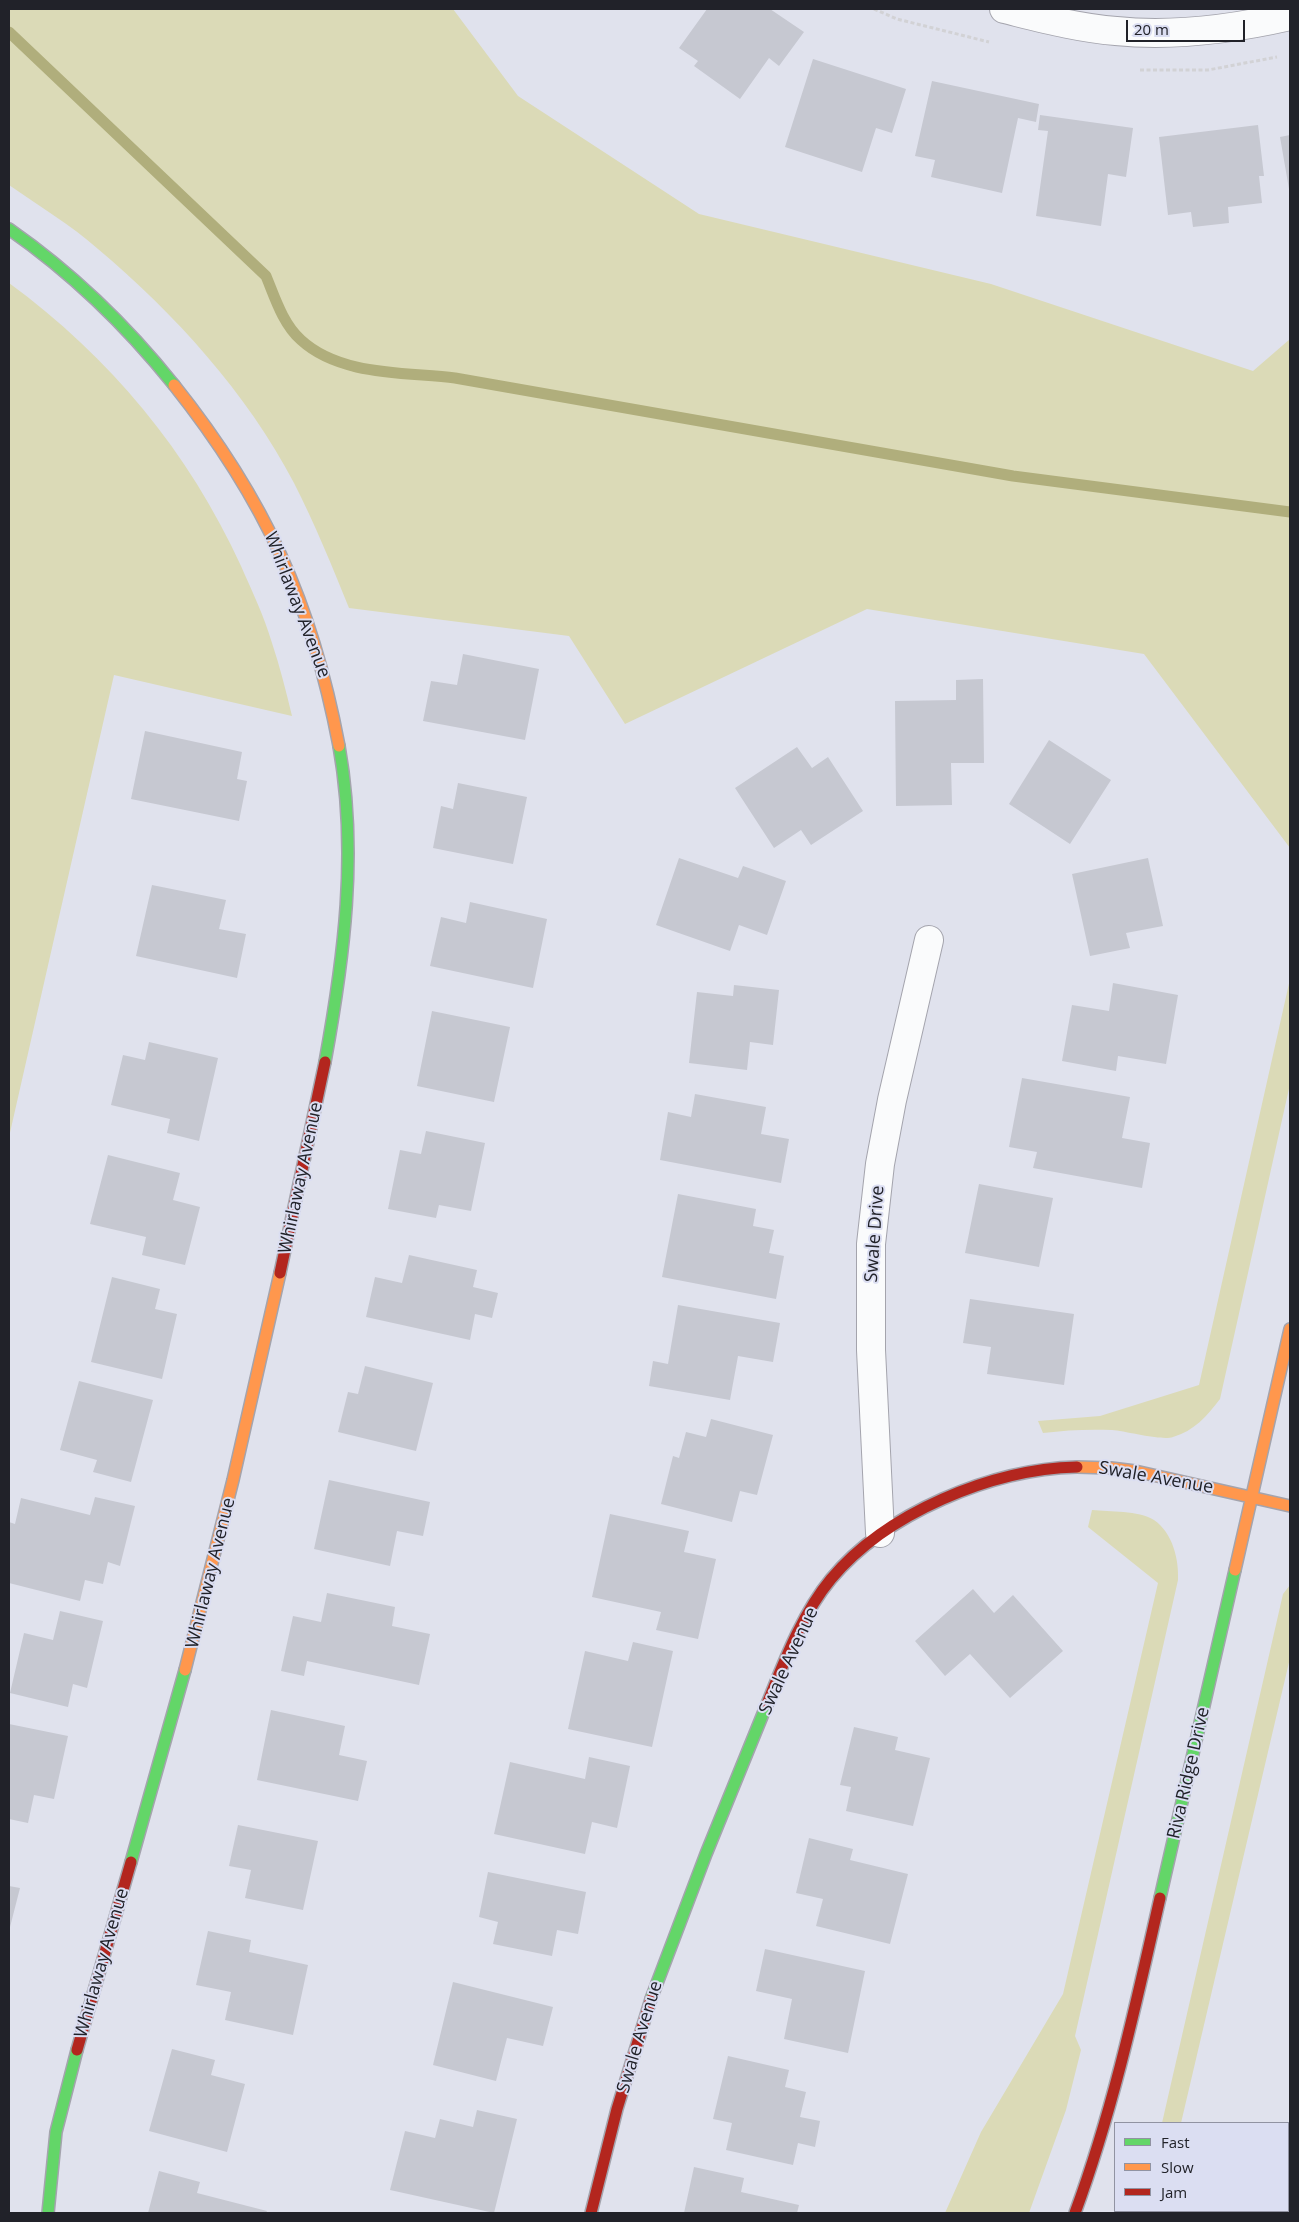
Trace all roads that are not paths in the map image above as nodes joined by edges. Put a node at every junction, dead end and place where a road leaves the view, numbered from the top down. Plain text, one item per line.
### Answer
1 (1004, 9) edge
2 (1290, 16) edge
3 (9, 229) edge
4 (928, 940) dead end
5 (1290, 1329) edge
6 (1252, 1496) junction
7 (1290, 1506) edge
8 (880, 1533) junction
9 (48, 2213) edge
10 (592, 2213) edge
11 (1075, 2213) edge

1 - 2 street
3 - 9 street, Whirlaway Avenue
4 - 8 street, Swale Drive
5 - 6 street, Riva Ridge Drive
6 - 7 street, Swale Avenue
6 - 8 street, Swale Avenue
6 - 11 street, Riva Ridge Drive
8 - 10 street, Swale Avenue

